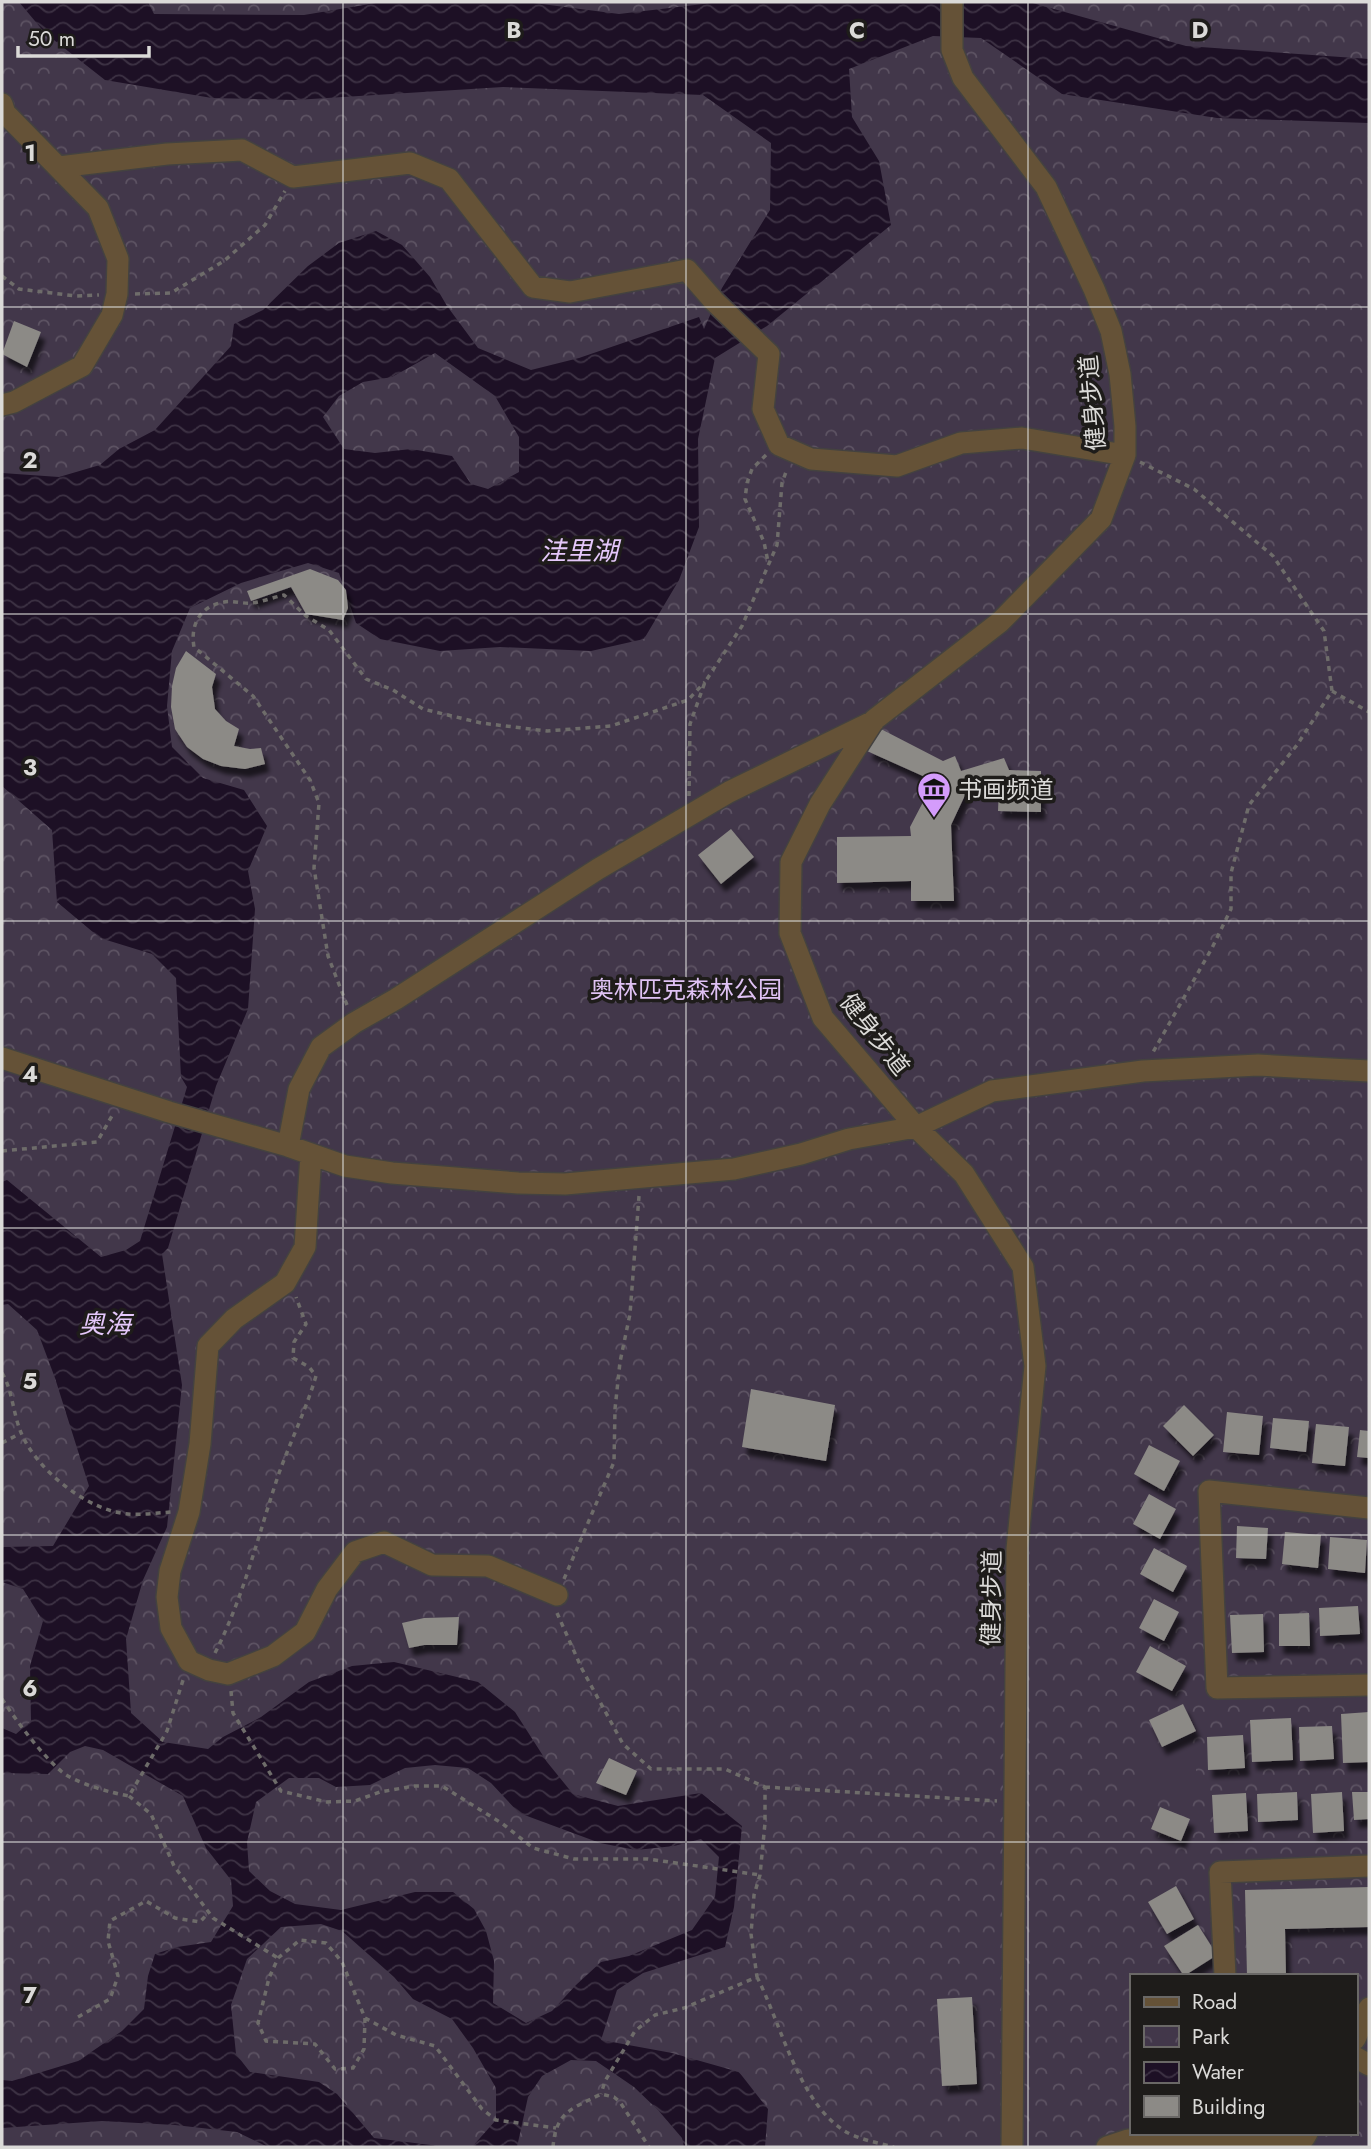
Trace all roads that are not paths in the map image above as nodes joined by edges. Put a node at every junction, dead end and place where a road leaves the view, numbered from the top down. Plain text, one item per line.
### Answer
1 (952, 2) edge
2 (2, 104) edge
3 (59, 167) junction
4 (2, 405) edge
5 (1125, 455) junction
6 (874, 720) junction
7 (2, 1058) edge
8 (1369, 1071) edge
9 (916, 1127) junction
10 (288, 1146) junction
11 (310, 1154) junction
12 (1369, 1507) edge
13 (557, 1595) road end
14 (1369, 1685) edge
15 (1369, 1866) edge
16 (1225, 1974) edge
17 (1369, 2008) edge
18 (1357, 2035) edge
19 (1306, 2135) edge
20 (1233, 2140) edge
21 (1012, 2147) edge
22 (1107, 2147) edge

1 - 5 street, 健身步道
2 - 3 street
3 - 4 street
3 - 5 street
5 - 6 street, 健身步道
6 - 9 street, 健身步道
6 - 10 street
7 - 10 street
8 - 9 street
9 - 11 street
9 - 21 street, 健身步道
10 - 11 street
11 - 13 street
12 - 14 street
15 - 16 street
17 - 18 street
19 - 20 street
20 - 22 street

